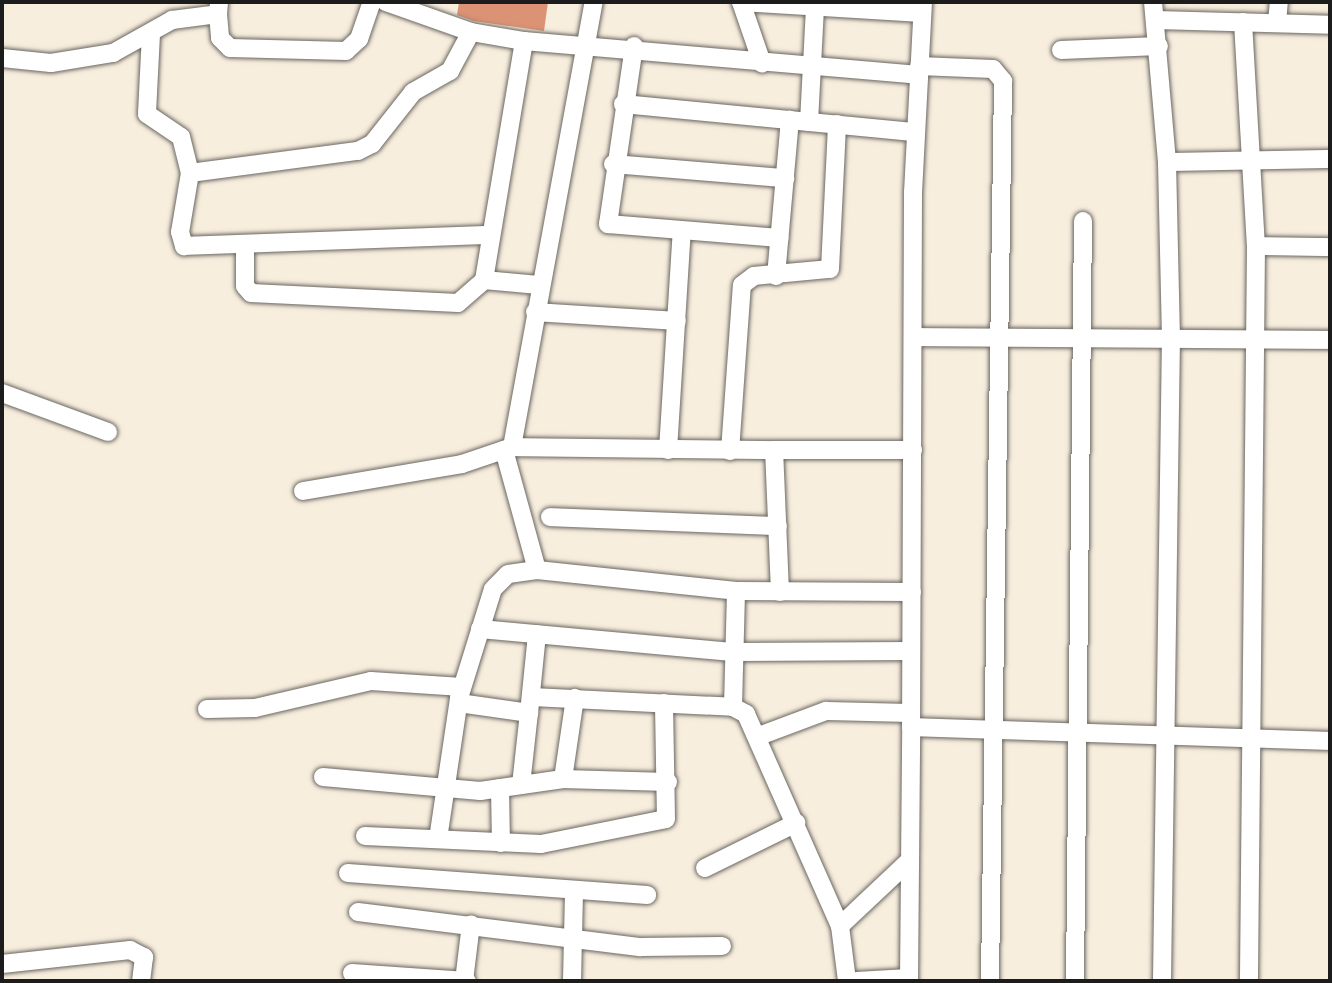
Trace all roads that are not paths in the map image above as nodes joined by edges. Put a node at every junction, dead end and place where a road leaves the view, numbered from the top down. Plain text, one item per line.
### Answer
1 (372, 2) edge
2 (386, 2) edge
3 (594, 2) edge
4 (741, 2) edge
5 (1153, 2) edge
6 (1279, 2) edge
7 (218, 8) edge
8 (815, 8) junction
9 (923, 8) edge
10 (1157, 20) junction
11 (1243, 22) junction
12 (1278, 23) junction
13 (1330, 25) edge
14 (471, 32) junction
15 (151, 34) junction
16 (524, 41) junction
17 (582, 42) junction
18 (634, 46) junction
19 (1159, 46) junction
20 (1061, 50) dead end
21 (2, 58) edge
22 (762, 63) junction
23 (814, 69) junction
24 (919, 71) junction
25 (623, 104) junction
26 (790, 120) junction
27 (809, 122) junction
28 (837, 124) junction
29 (916, 132) junction
30 (1255, 156) junction
31 (1330, 159) edge
32 (1167, 162) junction
33 (613, 164) junction
34 (190, 173) junction
35 (785, 178) junction
36 (1083, 220) dead end
37 (682, 230) junction
38 (490, 235) junction
39 (779, 238) junction
40 (245, 245) junction
41 (1256, 246) junction
42 (1330, 247) edge
43 (776, 276) junction
44 (484, 280) junction
45 (539, 285) junction
46 (535, 312) junction
47 (677, 321) junction
48 (1171, 336) junction
49 (914, 337) junction
50 (1086, 338) junction
51 (1256, 338) junction
52 (998, 339) junction
53 (1330, 340) edge
54 (2, 393) edge
55 (108, 432) dead end
56 (508, 448) junction
57 (668, 450) junction
58 (774, 450) junction
59 (913, 450) junction
60 (730, 451) junction
61 (303, 491) dead end
62 (550, 517) dead end
63 (778, 526) junction
64 (537, 570) junction
65 (736, 591) junction
66 (780, 592) junction
67 (912, 592) junction
68 (480, 629) junction
69 (537, 634) junction
70 (911, 651) junction
71 (735, 652) junction
72 (460, 695) junction
73 (575, 698) junction
74 (664, 703) junction
75 (531, 705) junction
76 (733, 707) junction
77 (207, 709) dead end
78 (911, 720) junction
79 (993, 731) junction
80 (1081, 732) junction
81 (1168, 734) junction
82 (1251, 735) junction
83 (759, 736) junction
84 (1330, 741) edge
85 (323, 777) dead end
86 (563, 779) junction
87 (668, 782) junction
88 (522, 785) junction
89 (446, 787) junction
90 (500, 788) junction
91 (796, 823) junction
92 (365, 835) dead end
93 (438, 839) junction
94 (501, 843) junction
95 (909, 860) junction
96 (705, 868) dead end
97 (348, 873) dead end
98 (574, 890) junction
99 (647, 895) dead end
100 (358, 912) dead end
101 (471, 924) junction
102 (839, 926) junction
103 (576, 935) junction
104 (722, 946) dead end
105 (2, 964) edge
106 (352, 973) dead end
107 (909, 980) edge
108 (141, 981) edge
109 (466, 981) edge
110 (572, 981) edge
111 (847, 981) edge
112 (857, 981) edge
113 (990, 981) edge
114 (1075, 981) edge
115 (1162, 981) edge
116 (1250, 981) edge

1 - 7 street
2 - 14 street
3 - 17 street
4 - 8 street
4 - 22 street
5 - 10 street
6 - 12 street
7 - 15 street
8 - 9 street
8 - 23 street
9 - 24 street
10 - 11 street
10 - 19 street
11 - 12 street
11 - 30 street
12 - 13 street
14 - 16 street
14 - 34 street
15 - 21 street
15 - 34 street
16 - 17 street
16 - 38 street
17 - 18 street
17 - 45 street
18 - 22 street
18 - 25 street
19 - 20 street
19 - 32 street
22 - 23 street
23 - 24 street
23 - 27 street
24 - 29 street
24 - 52 street
25 - 26 street
25 - 33 street
26 - 27 street
26 - 35 street
27 - 28 street
28 - 29 street
28 - 43 street
29 - 49 street
30 - 31 street
30 - 32 street
30 - 41 street
32 - 48 street
33 - 35 street
33 - 37 street
34 - 40 street
35 - 39 street
36 - 50 street
37 - 39 street
37 - 47 street
38 - 40 street
38 - 44 street
39 - 43 street
40 - 44 street
41 - 42 street
41 - 51 street
43 - 60 street
44 - 45 street
45 - 46 street
46 - 47 street
46 - 56 street
47 - 57 street
48 - 50 street
48 - 51 street
48 - 81 street
49 - 52 street
49 - 59 street
50 - 52 street
50 - 80 street
51 - 53 street
51 - 82 street
52 - 79 street
54 - 55 street
56 - 57 street
56 - 61 street
56 - 64 street
57 - 60 street
58 - 59 street
58 - 60 street
58 - 63 street
59 - 67 street
62 - 63 street
63 - 66 street
64 - 65 street
64 - 68 street
65 - 66 street
65 - 71 street
66 - 67 street
67 - 70 street
68 - 69 street
68 - 72 street
69 - 71 street
69 - 75 street
70 - 71 street
70 - 78 street
71 - 76 street
72 - 75 street
72 - 77 street
72 - 89 street
73 - 74 street
73 - 75 street
73 - 86 street
74 - 76 street
74 - 87 street
75 - 88 street
76 - 83 street
78 - 79 street
78 - 83 street
78 - 95 street
79 - 80 street
79 - 113 street
80 - 81 street
80 - 114 street
81 - 82 street
81 - 115 street
82 - 84 street
82 - 116 street
83 - 91 street
85 - 89 street
86 - 87 street
86 - 88 street
87 - 94 street
88 - 90 street
89 - 90 street
89 - 93 street
90 - 94 street
91 - 96 street
91 - 102 street
92 - 93 street
93 - 94 street
95 - 102 street
95 - 107 street
97 - 98 street
98 - 99 street
98 - 103 street
100 - 101 street
101 - 103 street
101 - 109 street
102 - 111 street
103 - 104 street
103 - 110 street
105 - 108 street
106 - 109 street
107 - 112 street

